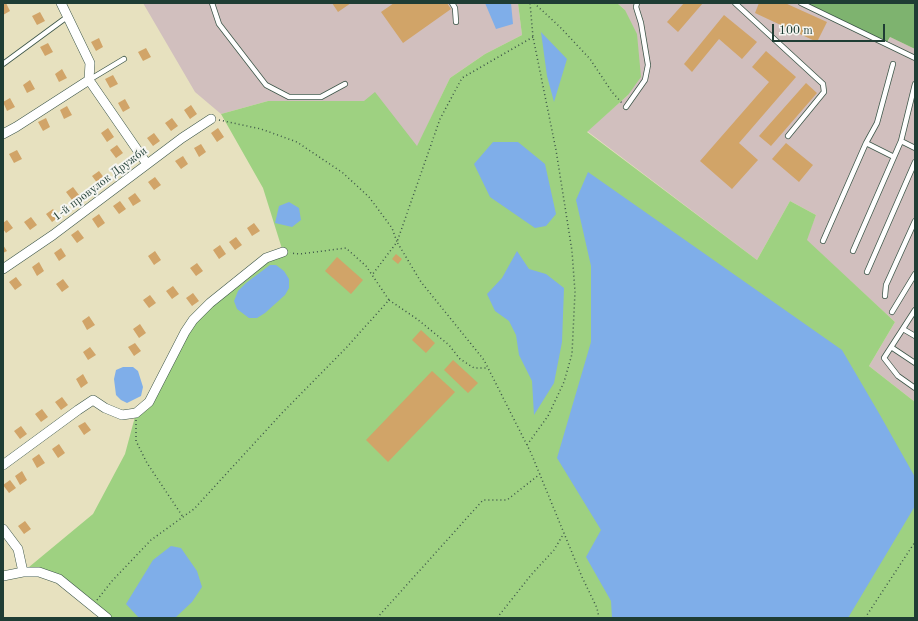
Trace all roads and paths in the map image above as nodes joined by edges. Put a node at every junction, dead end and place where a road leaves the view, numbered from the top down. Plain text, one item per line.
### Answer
1 (61, 3) edge
2 (212, 3) edge
3 (452, 3) edge
4 (530, 3) edge
5 (534, 3) edge
6 (637, 3) edge
7 (735, 3) edge
8 (801, 3) edge
9 (67, 17) junction
10 (456, 22) dead end
11 (533, 38) junction
12 (915, 58) edge
13 (124, 60) dead end
14 (3, 64) edge
15 (893, 64) dead end
16 (89, 80) junction
17 (345, 84) dead end
18 (915, 84) edge
19 (626, 107) joint
20 (211, 119) joint
21 (3, 134) edge
22 (788, 136) dead end
23 (902, 141) junction
24 (866, 143) junction
25 (915, 148) edge
26 (894, 156) junction
27 (915, 162) edge
28 (147, 164) junction
29 (915, 221) edge
30 (823, 241) dead end
31 (397, 242) junction
32 (853, 251) dead end
33 (284, 252) joint
34 (3, 269) edge
35 (867, 272) dead end
36 (915, 274) edge
37 (372, 275) junction
38 (885, 296) dead end
39 (389, 300) junction
40 (915, 310) edge
41 (892, 312) dead end
42 (903, 328) junction
43 (915, 336) edge
44 (891, 348) junction
45 (915, 363) edge
46 (488, 368) junction
47 (915, 388) edge
48 (136, 413) junction
49 (527, 445) junction
50 (3, 465) edge
51 (540, 474) junction
52 (183, 517) junction
53 (3, 529) edge
54 (564, 534) junction
55 (915, 542) edge
56 (23, 572) junction
57 (3, 576) edge
58 (92, 606) junction
59 (107, 618) edge
60 (377, 618) edge
61 (497, 618) edge
62 (599, 618) edge
63 (865, 618) edge

1 - 9 street
2 - 17 lane
3 - 10 lane
4 - 11 path
5 - 19 path
6 - 19 lane
7 - 22 lane
8 - 12 lane
9 - 14 lane
9 - 16 street
11 - 31 path
11 - 49 path
13 - 16 lane
15 - 24 lane
16 - 21 street
16 - 28 street
18 - 23 lane
20 - 28 street, 1-й провулок Дружби
20 - 31 path
23 - 25 lane
23 - 26 lane
24 - 26 lane
24 - 30 lane
26 - 32 lane
27 - 35 lane
28 - 34 street, 1-й провулок Дружби
29 - 38 lane
31 - 37 path
31 - 46 path
33 - 37 path
33 - 48 street
36 - 41 lane
37 - 39 path
39 - 46 path
39 - 52 path
40 - 42 lane
42 - 43 lane
42 - 44 lane
44 - 45 lane
44 - 47 lane
46 - 49 path
48 - 50 street
48 - 52 path
49 - 51 path
51 - 54 path
51 - 60 path
52 - 58 path
53 - 56 street
54 - 61 path
54 - 62 path
55 - 63 path
56 - 57 street
56 - 58 street
58 - 59 street

